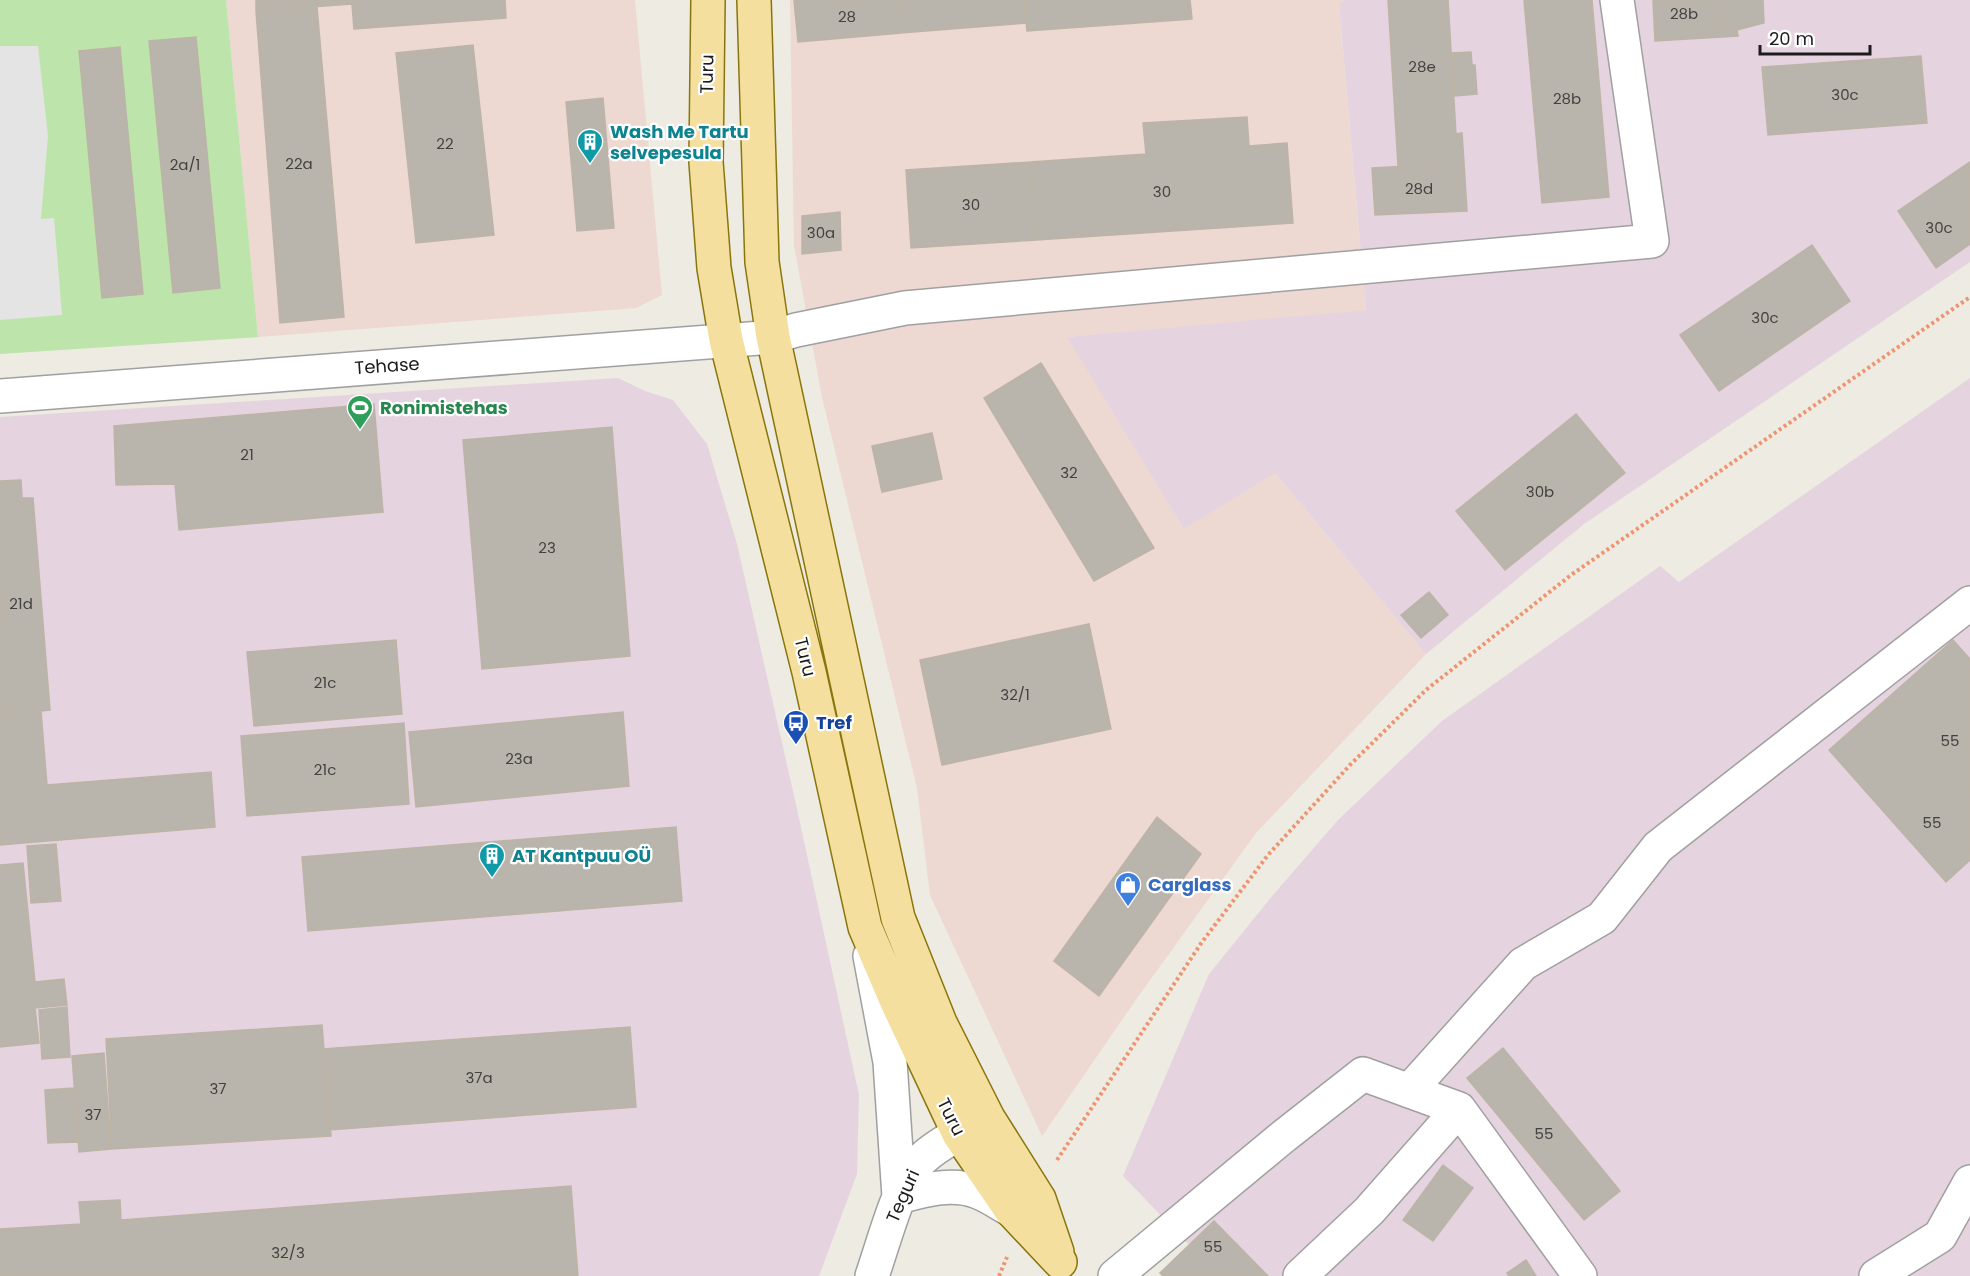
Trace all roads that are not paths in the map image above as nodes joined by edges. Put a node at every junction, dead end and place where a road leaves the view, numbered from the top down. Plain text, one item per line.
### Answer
1 (708, 0) edge
2 (754, 0) edge
3 (1617, 0) edge
4 (773, 337) junction
5 (726, 340) junction
6 (0, 396) edge
7 (1970, 603) edge
8 (865, 927) junction
9 (1409, 1091) junction
10 (1459, 1109) junction
11 (988, 1118) junction
12 (959, 1134) junction
13 (1970, 1182) edge
14 (899, 1197) junction
15 (1023, 1209) junction
16 (1064, 1269) edge
17 (872, 1276) edge
18 (1115, 1276) edge
19 (1300, 1276) edge
20 (1580, 1276) edge
21 (1877, 1276) edge

1 - 5 main road, Turu
2 - 4 main road, Turu
3 - 4 street, Tehase
4 - 5 street, Tehase
4 - 11 main road, Turu
5 - 6 street, Tehase
5 - 8 main road, Turu
7 - 9 street
8 - 12 main road, Turu
8 - 14 street
9 - 10 street
9 - 18 street
10 - 19 street
10 - 20 street
11 - 12 street, Teguri
11 - 15 main road, Turu
12 - 14 street, Teguri
12 - 15 main road, Turu
13 - 21 street
14 - 15 street
14 - 17 street, Teguri
15 - 16 main road, Turu

